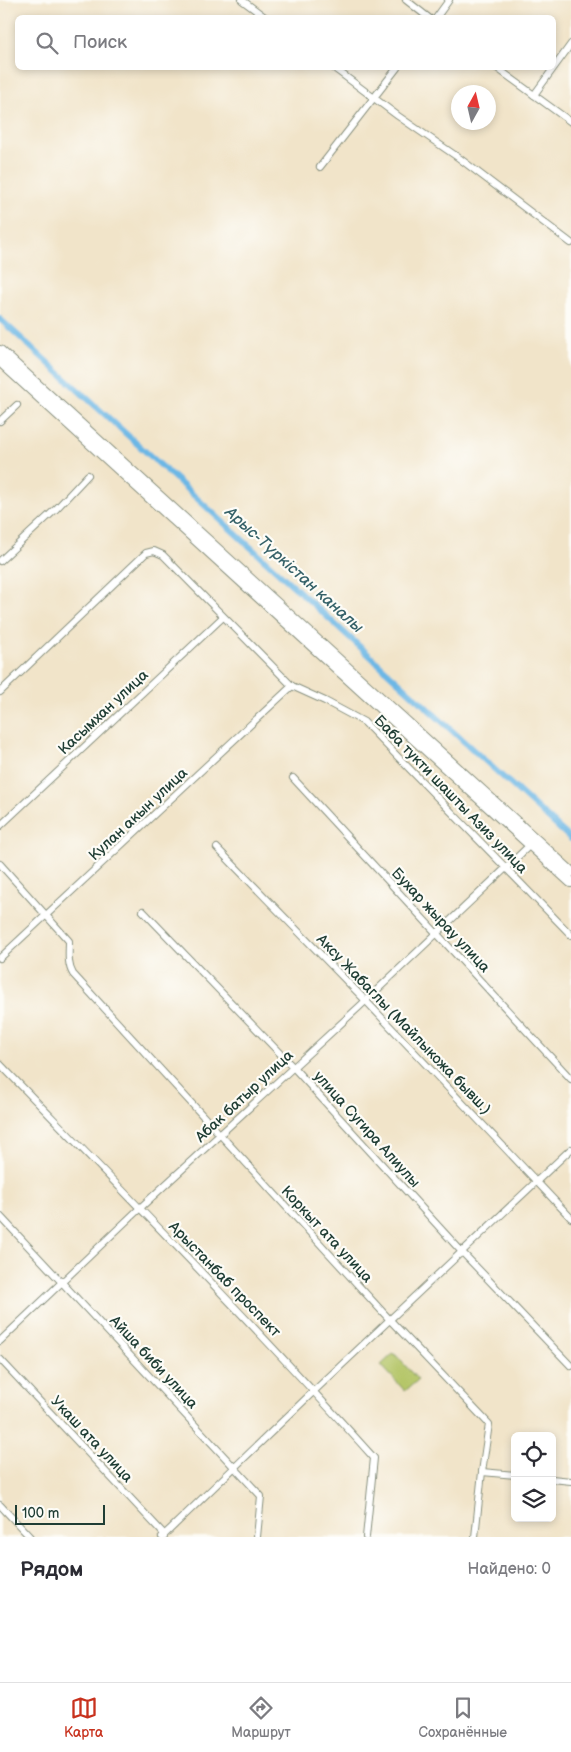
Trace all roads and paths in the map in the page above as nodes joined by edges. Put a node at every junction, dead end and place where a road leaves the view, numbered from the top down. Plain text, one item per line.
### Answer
1 (242, 0) edge
2 (406, 0) edge
3 (449, 0) edge
4 (262, 15) edge
5 (425, 15) edge
6 (438, 15) edge
7 (571, 44) edge
8 (556, 65) edge
9 (337, 70) edge
10 (395, 70) edge
11 (500, 70) edge
12 (552, 70) edge
13 (534, 95) junction
14 (374, 98) junction
15 (571, 122) edge
16 (320, 167) dead end
17 (571, 243) edge
18 (0, 351) edge
19 (0, 361) edge
20 (16, 405) dead end
21 (0, 421) edge
22 (88, 475) dead end
23 (0, 561) edge
24 (223, 617) junction
25 (292, 686) junction
26 (0, 692) edge
27 (293, 778) dead end
28 (0, 826) edge
29 (530, 845) junction
30 (217, 848) dead end
31 (0, 864) edge
32 (505, 868) junction
33 (571, 872) edge
34 (571, 882) edge
35 (143, 912) dead end
36 (47, 915) junction
37 (436, 932) junction
38 (571, 935) edge
39 (0, 958) edge
40 (366, 1001) junction
41 (0, 1064) edge
42 (294, 1067) junction
43 (571, 1078) edge
44 (220, 1136) junction
45 (571, 1148) edge
46 (536, 1182) junction
47 (140, 1208) junction
48 (0, 1216) edge
49 (571, 1218) edge
50 (461, 1251) junction
51 (62, 1283) junction
52 (390, 1320) junction
53 (0, 1341) edge
54 (0, 1359) edge
55 (571, 1366) edge
56 (314, 1390) junction
57 (235, 1467) junction
58 (482, 1472) junction
59 (511, 1475) edge
60 (556, 1479) edge
61 (571, 1481) edge
62 (0, 1505) edge
63 (163, 1536) edge
64 (30, 1537) edge
65 (257, 1537) edge
66 (366, 1537) edge
67 (475, 1537) edge

1 - 4 street
2 - 5 street
3 - 6 street
7 - 8 street
9 - 14 street
10 - 14 street
11 - 13 street
12 - 13 street
13 - 15 street
14 - 16 street
14 - 17 street
18 - 33 highway
19 - 29 highway
20 - 21 street
22 - 23 street
24 - 25 street, Баба тукти шашты Азиз улица
24 - 26 street, Баба тукти шашты Азиз улица
24 - 28 street, Касымхан улица
25 - 32 street, Баба тукти шашты Азиз улица
25 - 36 street, Кулан акын улица
27 - 37 street, Бухар жырау улица
29 - 32 street, Абак батыр улица
29 - 34 highway
30 - 40 street, Аксу Жабаглы (Майлыкожа бывш.)
31 - 36 street
32 - 37 street, Абак батыр улица
32 - 38 street, Баба тукти шашты Азиз улица
35 - 42 street, улица Сугира Алиулы
36 - 39 street, Кулан акын улица
36 - 44 street, Коркыт ата улица
37 - 40 street, Абак батыр улица
37 - 43 street, Бухар жырау улица
40 - 42 street, Абак батыр улица
40 - 46 street, Аксу Жабаглы (Майлыкожа бывш.)
41 - 47 street, Арыстанбаб проспект
42 - 44 street, Абак батыр улица
42 - 50 street, улица Сугира Алиулы
44 - 47 street, Абак батыр улица
44 - 52 street, Коркыт ата улица
45 - 46 street
46 - 49 street, Аксу Жабаглы (Майлыкожа бывш.)
46 - 50 street
47 - 51 street, Абак батыр улица
47 - 56 street, Арыстанбаб проспект
48 - 51 street, Айша биби улица
50 - 52 street
50 - 55 street, улица Сугира Алиулы
51 - 53 street, Абак батыр улица
51 - 57 street, Айша биби улица
52 - 56 street
52 - 58 street, Коркыт ата улица
54 - 63 street, Укаш ата улица
56 - 57 street
56 - 66 street, Арыстанбаб проспект
57 - 63 street
57 - 65 street, Айша биби улица
58 - 59 street
58 - 67 street, Коркыт ата улица
60 - 61 street
62 - 64 street

